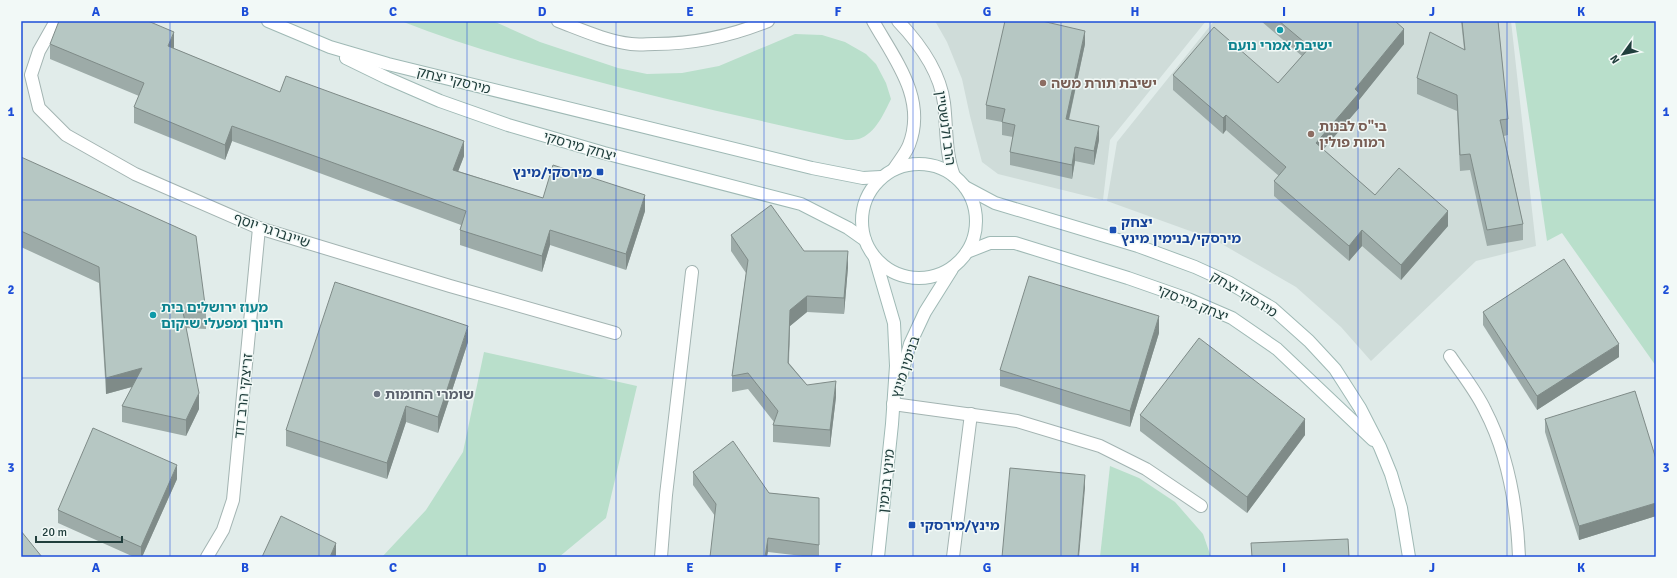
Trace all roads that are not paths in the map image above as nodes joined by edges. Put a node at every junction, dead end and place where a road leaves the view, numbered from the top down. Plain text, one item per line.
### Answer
1 (56, 21) edge
2 (268, 21) edge
3 (558, 21) edge
4 (768, 21) edge
5 (873, 21) edge
6 (898, 21) edge
7 (300, 35) junction
8 (894, 169) junction
9 (954, 176) junction
10 (881, 177) junction
11 (965, 187) junction
12 (260, 228) junction
13 (865, 240) junction
14 (966, 252) junction
15 (875, 257) junction
16 (953, 267) junction
17 (692, 272) dead end
18 (615, 333) dead end
19 (1450, 356) dead end
20 (893, 404) junction
21 (971, 414) junction
22 (1380, 447) junction
23 (1201, 506) dead end
24 (207, 557) edge
25 (661, 557) edge
26 (878, 557) edge
27 (953, 557) edge
28 (1409, 557) edge
29 (1519, 557) edge

1 - 12 street, שיינברגר יוסף
2 - 7 street, מירסקי יצחק
3 - 4 street
5 - 8 street, הרב ולנשטיין
6 - 9 street, הרב ולנשטיין
7 - 10 street, מירסקי יצחק
7 - 13 street, יצחק מירסקי
8 - 9 street
8 - 10 street
9 - 11 street
10 - 13 street
11 - 14 street
11 - 22 street, מירסקי יצחק
12 - 18 street, שיינברגר יוסף
12 - 24 street, זריצקי הרב דוד
13 - 15 street
14 - 16 street
14 - 22 street, יצחק מירסקי
15 - 16 street
15 - 20 street, בנימין מינץ
16 - 20 street, בנימין מינץ
17 - 25 street
19 - 29 street
20 - 21 street
20 - 26 street, מינץ בנימין
21 - 23 street
21 - 27 street
22 - 28 street, מירסקי יצחק

